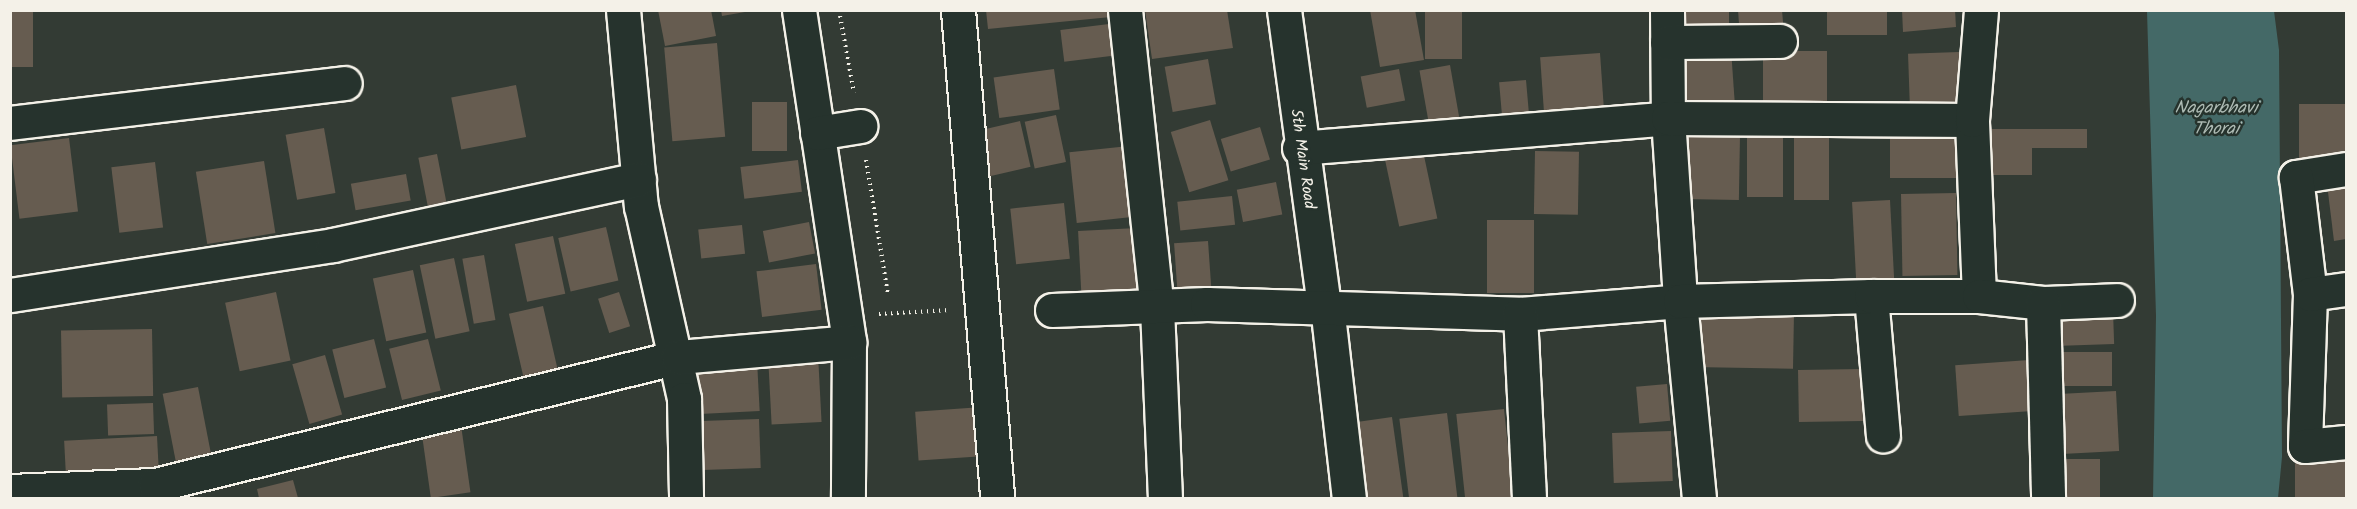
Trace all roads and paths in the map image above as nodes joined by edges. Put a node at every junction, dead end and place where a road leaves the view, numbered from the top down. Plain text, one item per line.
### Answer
1 (623, 10) edge
2 (799, 10) edge
3 (958, 10) edge
4 (1125, 10) edge
5 (1284, 10) edge
6 (1981, 10) edge
7 (1667, 26) edge
8 (1780, 41) dead end
9 (345, 83) dead end
10 (1668, 118) junction
11 (1972, 120) junction
12 (10, 123) edge
13 (860, 126) dead end
14 (817, 133) junction
15 (1299, 148) junction
16 (2346, 169) edge
17 (639, 179) junction
18 (2346, 289) edge
19 (2310, 294) junction
20 (10, 295) edge
21 (1871, 296) junction
22 (1979, 296) junction
23 (2117, 300) dead end
24 (1680, 301) junction
25 (2043, 303) junction
26 (1325, 306) junction
27 (1157, 309) junction
28 (1052, 310) dead end
29 (1520, 314) junction
30 (849, 342) junction
31 (678, 357) junction
32 (1882, 435) dead end
33 (2346, 442) edge
34 (10, 491) edge
35 (678, 496) edge
36 (848, 498) edge
37 (997, 498) edge
38 (1165, 498) edge
39 (1349, 498) edge
40 (1529, 498) edge
41 (1699, 498) edge
42 (2048, 498) edge

1 - 17 street
2 - 14 street
3 - 37 street
4 - 27 street
5 - 15 street, 5th Main Road
6 - 11 street
7 - 8 street
7 - 10 street
9 - 12 street
10 - 11 street
10 - 15 street
10 - 24 street
11 - 22 street
13 - 14 street
14 - 30 street
15 - 26 street, 5th Main Road
16 - 19 street
17 - 20 street
17 - 31 street
18 - 19 street
19 - 33 street
21 - 22 street
21 - 24 street
21 - 32 street
22 - 25 street
23 - 25 street
24 - 29 street
24 - 41 street
25 - 42 street
26 - 27 street
26 - 29 street
26 - 39 street, 5th Main Road
27 - 28 street
27 - 38 street
29 - 40 street
30 - 31 street
30 - 36 street
31 - 34 street
31 - 35 street

